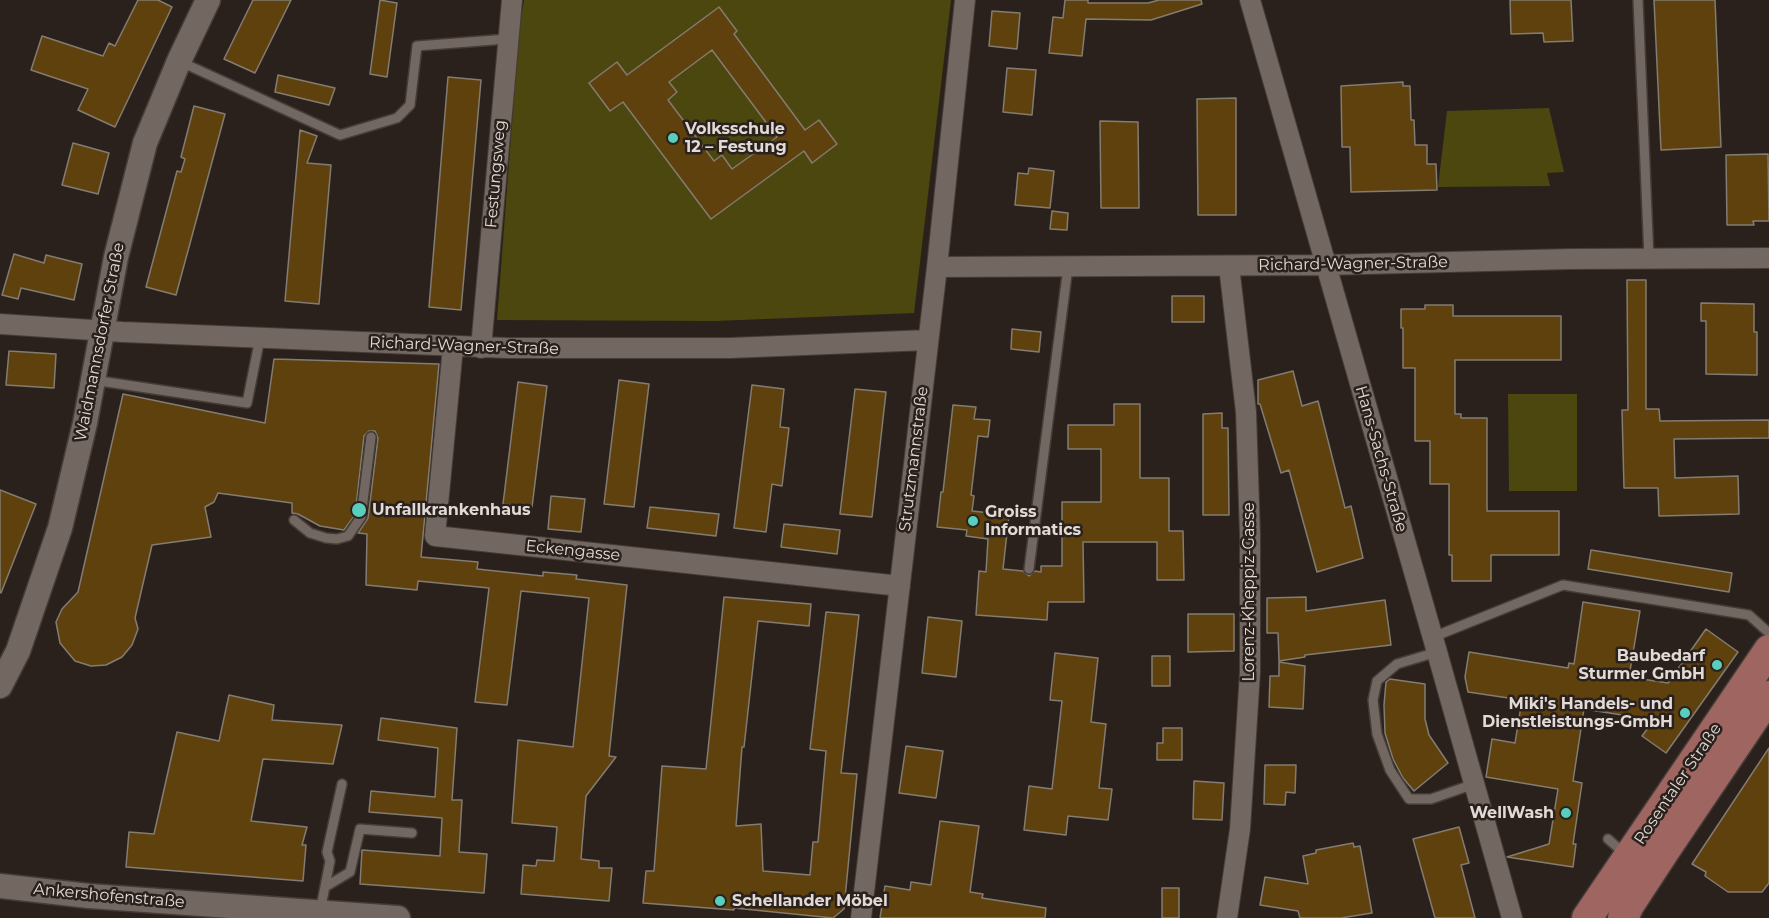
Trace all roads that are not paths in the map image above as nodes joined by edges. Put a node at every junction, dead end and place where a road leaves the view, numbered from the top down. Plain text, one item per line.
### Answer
1 (208, 0) edge
2 (512, 0) edge
3 (965, 0) edge
4 (1250, 0) edge
5 (1638, 0) edge
6 (507, 39) junction
7 (179, 61) junction
8 (1769, 258) edge
9 (1649, 259) junction
10 (1325, 265) junction
11 (1229, 266) junction
12 (937, 267) junction
13 (1068, 267) junction
14 (0, 324) edge
15 (102, 331) junction
16 (260, 338) junction
17 (928, 340) junction
18 (453, 347) junction
19 (481, 348) junction
20 (93, 380) junction
21 (371, 437) dead end
22 (294, 520) dead end
23 (1029, 569) dead end
24 (900, 586) junction
25 (1769, 633) edge
26 (1435, 644) junction
27 (1769, 650) edge
28 (0, 686) edge
29 (1769, 696) edge
30 (342, 784) dead end
31 (1474, 784) junction
32 (412, 833) dead end
33 (0, 886) edge
34 (325, 887) junction
35 (308, 914) edge
36 (398, 918) edge
37 (861, 918) edge
38 (1227, 918) edge
39 (1512, 918) edge
40 (1587, 918) edge
41 (1623, 918) edge

1 - 7 street, Waidmannsdorfer Straße
2 - 6 street, Festungsweg
3 - 12 street, Strutzmannstraße
4 - 10 street, Hans-Sachs-Straße
5 - 9 lane
6 - 7 lane
6 - 19 street, Festungsweg
7 - 15 street, Waidmannsdorfer Straße
8 - 9 street, Richard-Wagner-Straße
9 - 10 street, Richard-Wagner-Straße
10 - 11 street, Richard-Wagner-Straße
10 - 26 street, Hans-Sachs-Straße
11 - 13 street, Richard-Wagner-Straße
11 - 38 street, Lorenz-Kheppiz-Gasse
12 - 13 street, Richard-Wagner-Straße
12 - 17 street, Strutzmannstraße
13 - 23 lane
14 - 15 street, Richard-Wagner-Straße
15 - 16 street, Richard-Wagner-Straße
15 - 20 street, Waidmannsdorfer Straße
16 - 18 street, Richard-Wagner-Straße
16 - 20 lane
17 - 19 street, Richard-Wagner-Straße
17 - 24 street, Strutzmannstraße
18 - 19 street, Richard-Wagner-Straße
18 - 24 street, Eckengasse
20 - 28 street, Waidmannsdorfer Straße
21 - 22 lane
24 - 37 street, Strutzmannstraße
25 - 26 lane
26 - 31 street, Hans-Sachs-Straße
26 - 31 lane
27 - 40 main road, Rosentaler Straße
29 - 41 main road, Rosentaler Straße
30 - 34 lane
31 - 39 street, Hans-Sachs-Straße
32 - 34 lane
33 - 35 street, Ankershofenstraße
34 - 35 lane
35 - 36 street, Ankershofenstraße

